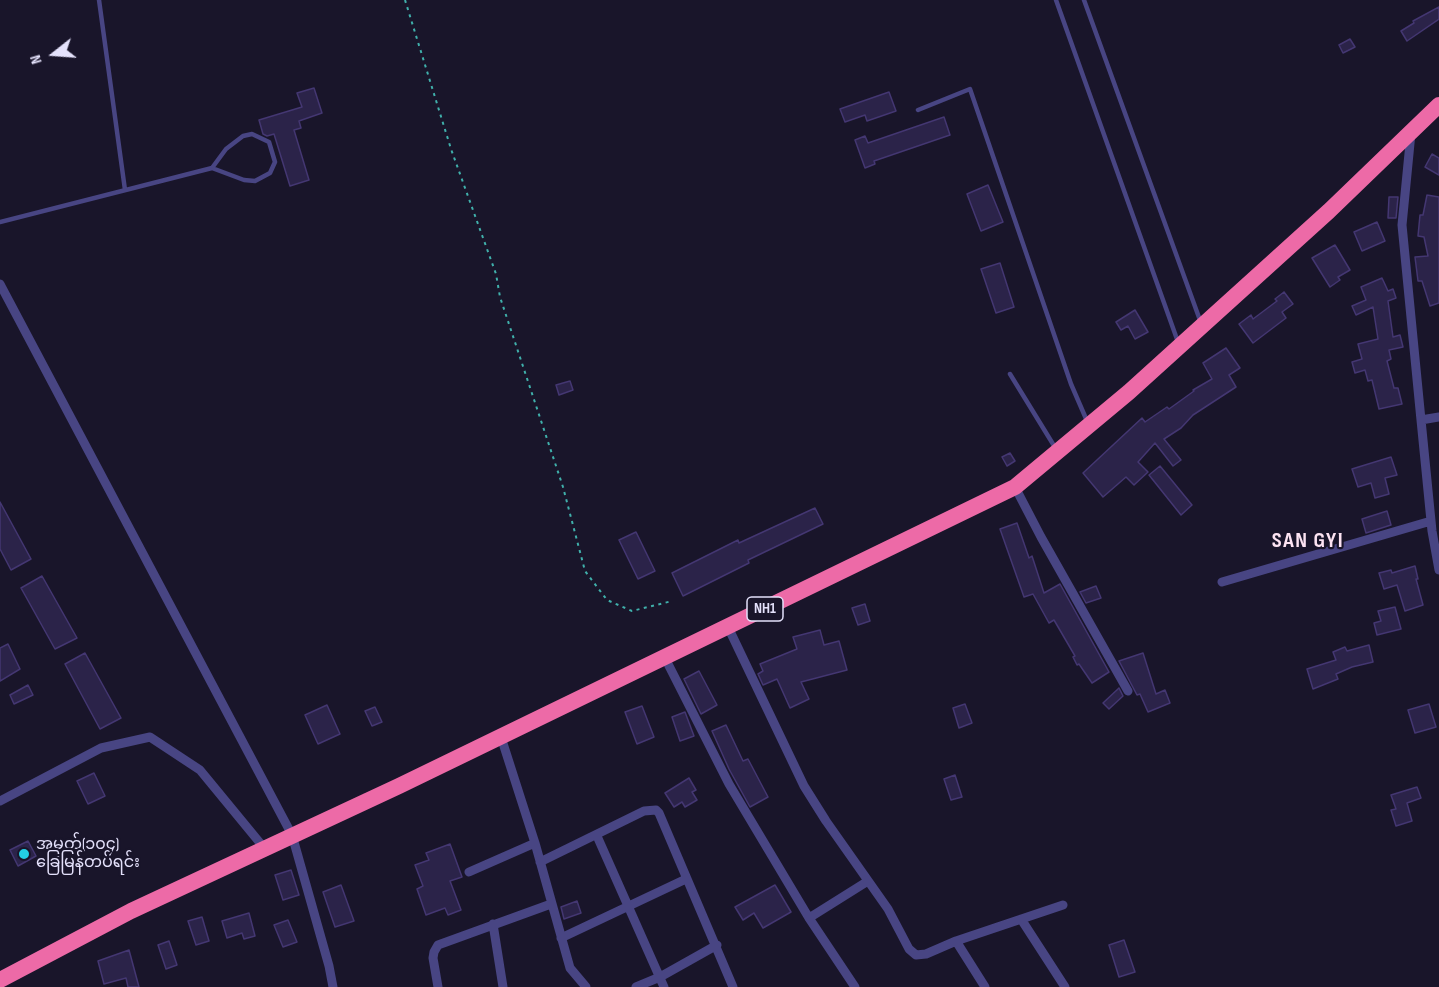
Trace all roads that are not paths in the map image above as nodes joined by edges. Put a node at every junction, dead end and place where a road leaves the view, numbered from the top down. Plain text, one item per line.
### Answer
1 (99, 0) edge
2 (1056, 0) edge
3 (1084, 0) edge
4 (1439, 105) edge
5 (918, 110) dead end
6 (1411, 130) junction
7 (212, 168) junction
8 (125, 190) junction
9 (0, 222) edge
10 (0, 284) edge
11 (1202, 326) junction
12 (1179, 346) junction
13 (1010, 374) dead end
14 (1439, 417) edge
15 (1420, 420) junction
16 (1089, 426) junction
17 (1058, 451) junction
18 (1015, 487) junction
19 (1434, 527) edge
20 (1439, 570) edge
21 (1222, 582) dead end
22 (728, 627) junction
23 (665, 658) junction
24 (1128, 691) dead end
25 (501, 737) junction
26 (0, 801) edge
27 (291, 835) junction
28 (597, 836) junction
29 (535, 843) junction
30 (265, 849) junction
31 (540, 862) junction
32 (469, 872) dead end
33 (686, 879) junction
34 (868, 881) junction
35 (551, 904) junction
36 (1063, 905) dead end
37 (627, 906) junction
38 (809, 918) junction
39 (1022, 919) junction
40 (492, 924) junction
41 (561, 938) junction
42 (956, 941) junction
43 (717, 945) junction
44 (660, 977) junction
45 (0, 980) edge
46 (333, 987) edge
47 (438, 987) edge
48 (503, 987) edge
49 (586, 987) edge
50 (636, 987) edge
51 (664, 987) edge
52 (733, 987) edge
53 (855, 987) edge
54 (985, 987) edge
55 (1065, 987) edge

1 - 8 lane
2 - 12 lane
3 - 11 lane
4 - 6 highway, NH1
5 - 16 lane
6 - 11 highway, NH1
6 - 15 street
7 - 7 lane
7 - 8 lane
8 - 9 lane
10 - 27 street
11 - 12 highway, NH1
12 - 16 highway, NH1
13 - 17 lane
14 - 15 street
15 - 19 street
16 - 17 highway, NH1
17 - 18 highway, NH1
18 - 22 highway, NH1
18 - 24 street
19 - 20 street
19 - 21 street
22 - 23 highway, NH1
22 - 34 street
23 - 25 highway, NH1
23 - 38 street
25 - 27 highway, NH1
25 - 29 street
26 - 30 street
27 - 30 highway, NH1
27 - 46 street
28 - 31 street
28 - 33 street
28 - 37 street
29 - 31 street
29 - 32 street
30 - 45 highway, NH1
31 - 35 street
33 - 37 street
33 - 43 street
34 - 38 street
34 - 42 street
35 - 40 street
35 - 41 street
36 - 39 street
37 - 41 street
37 - 44 street
38 - 53 street
39 - 42 street
39 - 55 street
40 - 47 street
40 - 48 street
41 - 49 street
42 - 54 street
43 - 44 street
43 - 52 street
44 - 50 street
44 - 51 street

